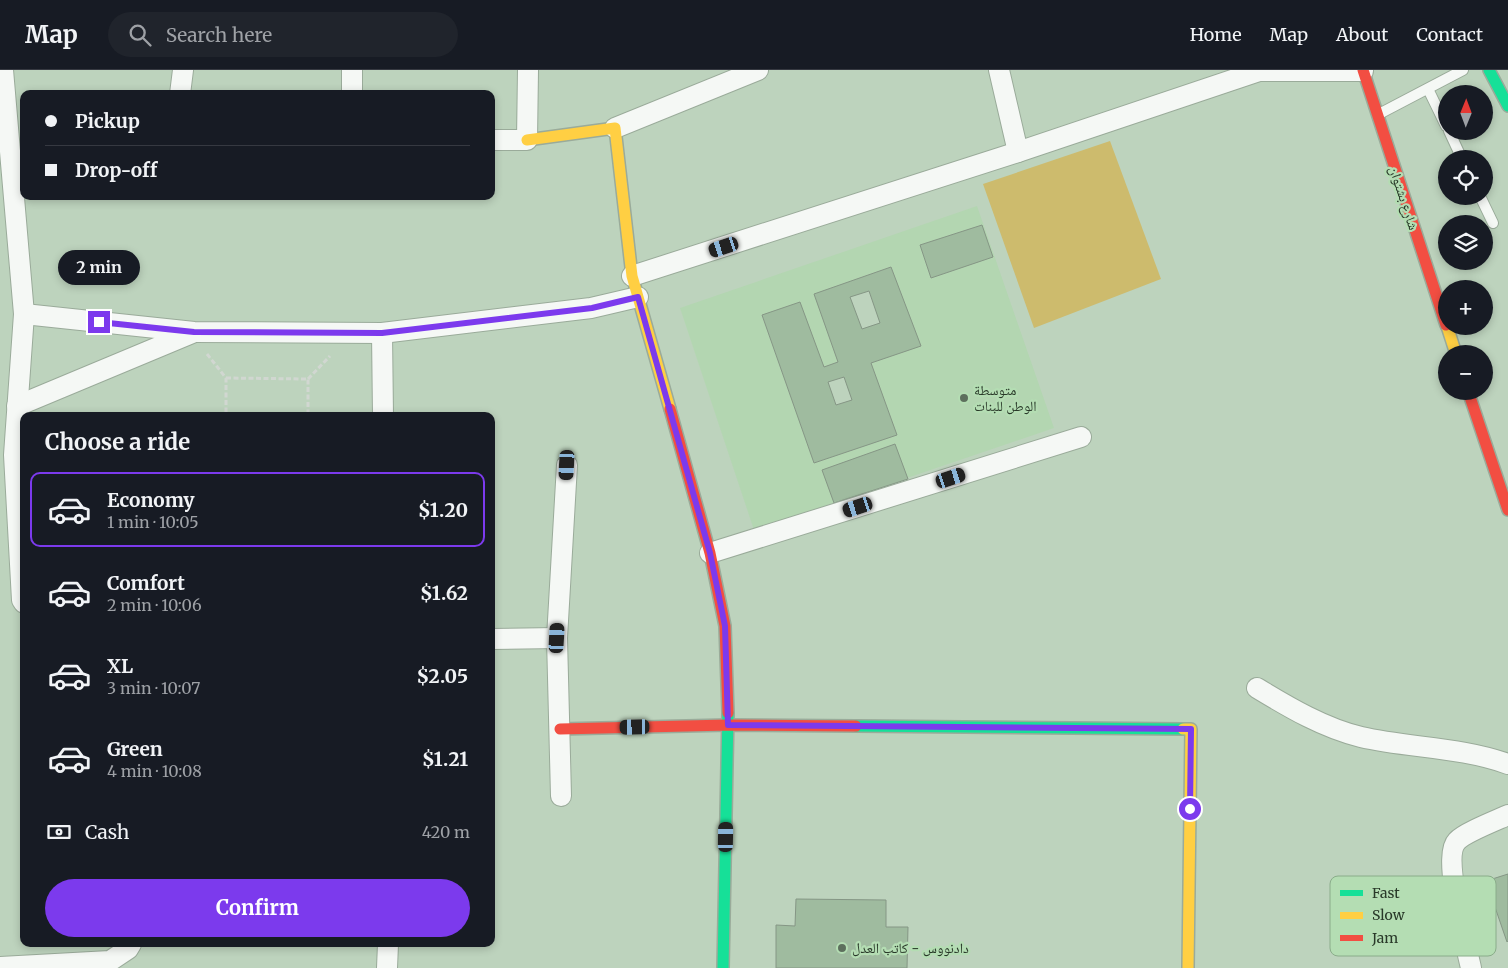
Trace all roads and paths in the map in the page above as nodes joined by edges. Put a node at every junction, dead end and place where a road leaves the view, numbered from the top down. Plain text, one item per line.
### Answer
1 (3, 70) edge
2 (183, 70) edge
3 (352, 70) edge
4 (528, 70) edge
5 (758, 70) edge
6 (999, 70) edge
7 (1463, 70) edge
8 (1489, 70) edge
9 (1363, 71) edge
10 (1428, 88) junction
11 (180, 90) edge
12 (352, 90) edge
13 (1508, 106) edge
14 (1438, 109) edge
15 (1376, 116) junction
16 (615, 128) junction
17 (495, 140) edge
18 (527, 140) junction
19 (1018, 152) junction
20 (632, 276) junction
21 (638, 297) junction
22 (1438, 302) edge
23 (24, 314) junction
24 (382, 333) junction
25 (198, 341) junction
26 (332, 354) dead end
27 (226, 378) junction
28 (308, 379) junction
29 (1471, 400) edge
30 (17, 406) junction
31 (226, 412) edge
32 (308, 412) edge
33 (383, 412) edge
34 (1081, 437) dead end
35 (7, 455) edge
36 (567, 465) dead end
37 (1508, 510) edge
38 (710, 553) junction
39 (20, 581) edge
40 (557, 638) junction
41 (495, 639) edge
42 (1257, 688) dead end
43 (728, 725) junction
44 (560, 729) junction
45 (1508, 764) edge
46 (562, 796) dead end
47 (1508, 815) edge
48 (1454, 876) edge
49 (129, 947) edge
50 (388, 947) edge
51 (0, 968) edge
52 (387, 968) edge
53 (723, 968) edge
54 (1188, 968) edge

1 - 23 street
2 - 11 street
3 - 12 street
4 - 18 street
5 - 16 street
6 - 19 street
7 - 10 lane
8 - 13 street
9 - 15 street, شارع بشتوان
9 - 19 street
10 - 14 lane
10 - 15 lane
15 - 22 street, شارع بشتوان
16 - 18 street
16 - 20 street
17 - 18 street
19 - 20 street
20 - 21 street
21 - 24 street
21 - 38 street
23 - 25 street
23 - 30 street
24 - 25 street
24 - 33 street
25 - 27 path
25 - 30 street
26 - 28 path
27 - 28 path
27 - 31 path
28 - 32 path
29 - 37 street
30 - 35 street
34 - 38 street
35 - 39 street
36 - 40 street
38 - 43 street
40 - 41 street
40 - 44 street
42 - 45 street
43 - 44 street
43 - 53 street
43 - 54 street
44 - 46 street
47 - 48 street
49 - 51 street
50 - 52 street

